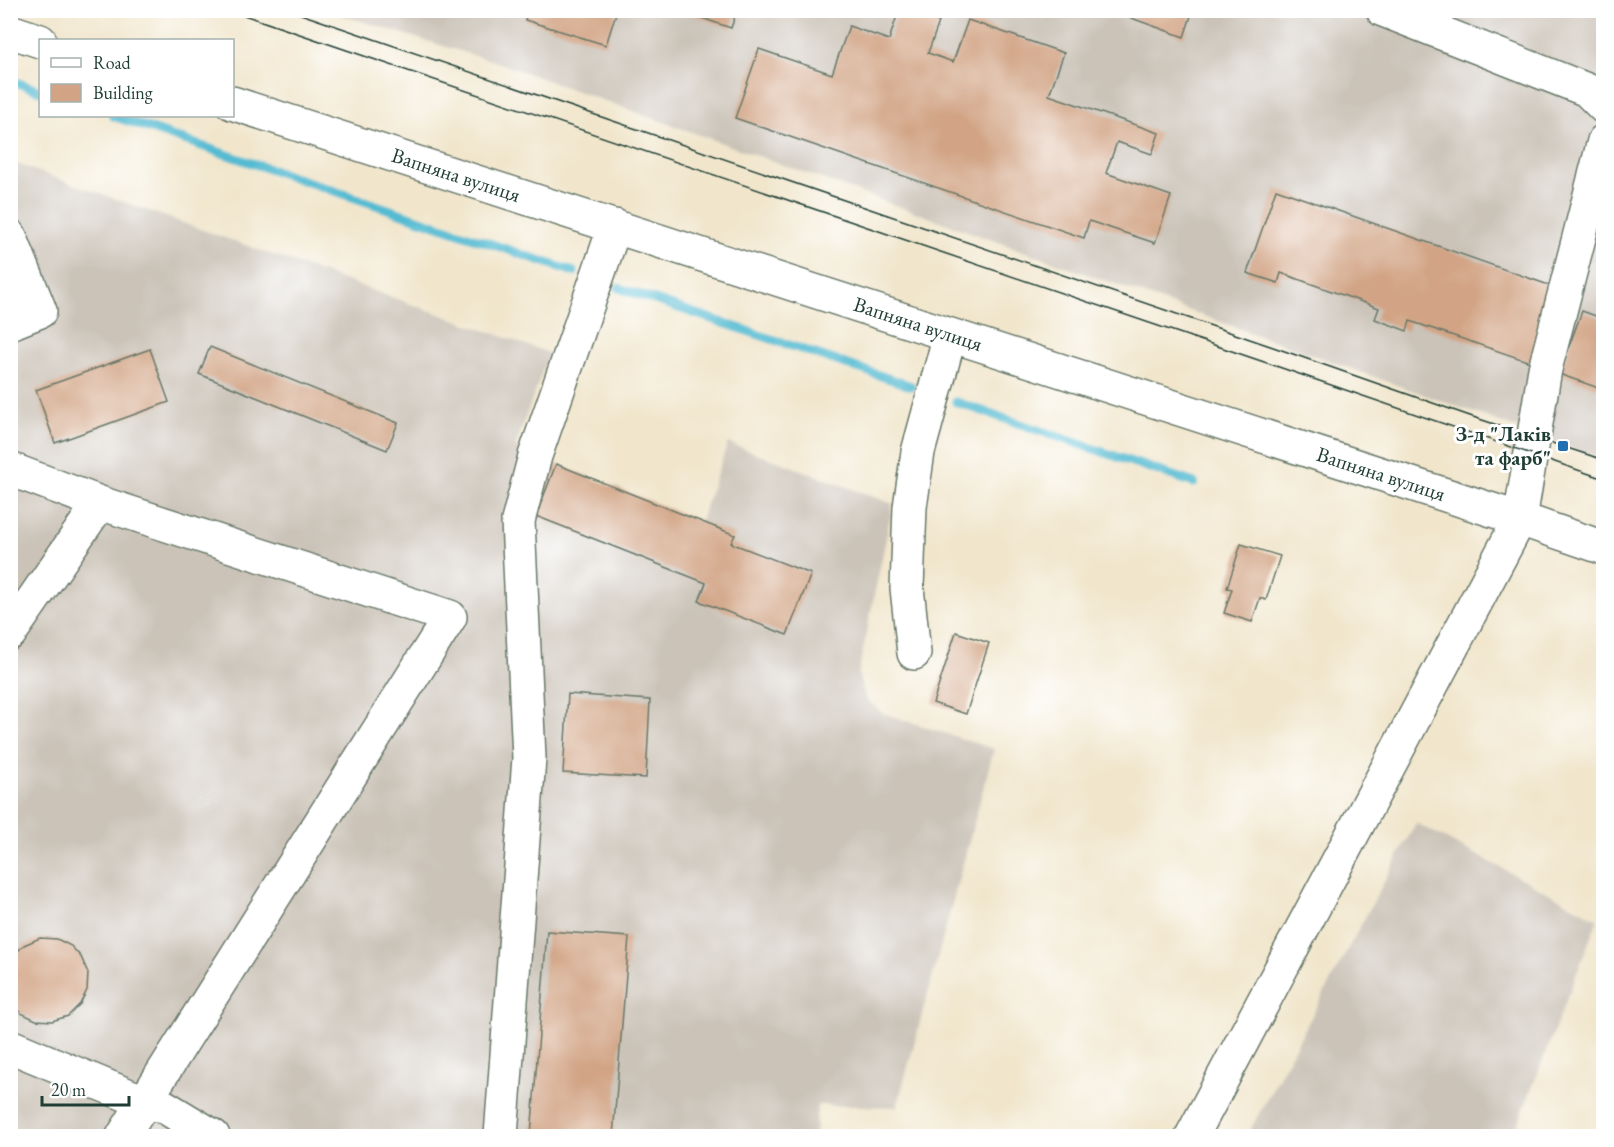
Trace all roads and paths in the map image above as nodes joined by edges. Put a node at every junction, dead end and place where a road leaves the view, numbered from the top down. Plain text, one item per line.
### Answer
1 (1383, 10) edge
2 (10, 31) edge
3 (39, 41) edge
4 (234, 104) edge
5 (1604, 107) edge
6 (1604, 141) edge
7 (615, 226) junction
8 (10, 236) edge
9 (10, 323) edge
10 (950, 335) junction
11 (10, 469) edge
12 (100, 503) junction
13 (1520, 519) junction
14 (1604, 548) edge
15 (10, 633) edge
16 (914, 653) dead end
17 (10, 1046) edge
18 (144, 1102) junction
19 (123, 1137) edge
20 (213, 1137) edge
21 (501, 1137) edge
22 (1192, 1137) edge

1 - 5 street
2 - 3 street
4 - 7 street, Вапняна вулиця
6 - 13 street
7 - 10 street, Вапняна вулиця
7 - 21 street
8 - 9 street
10 - 13 street, Вапняна вулиця
10 - 16 street
11 - 12 street
12 - 15 street
12 - 18 street
13 - 14 street, Вапняна вулиця
13 - 22 street
17 - 18 street
18 - 19 street
18 - 20 street

